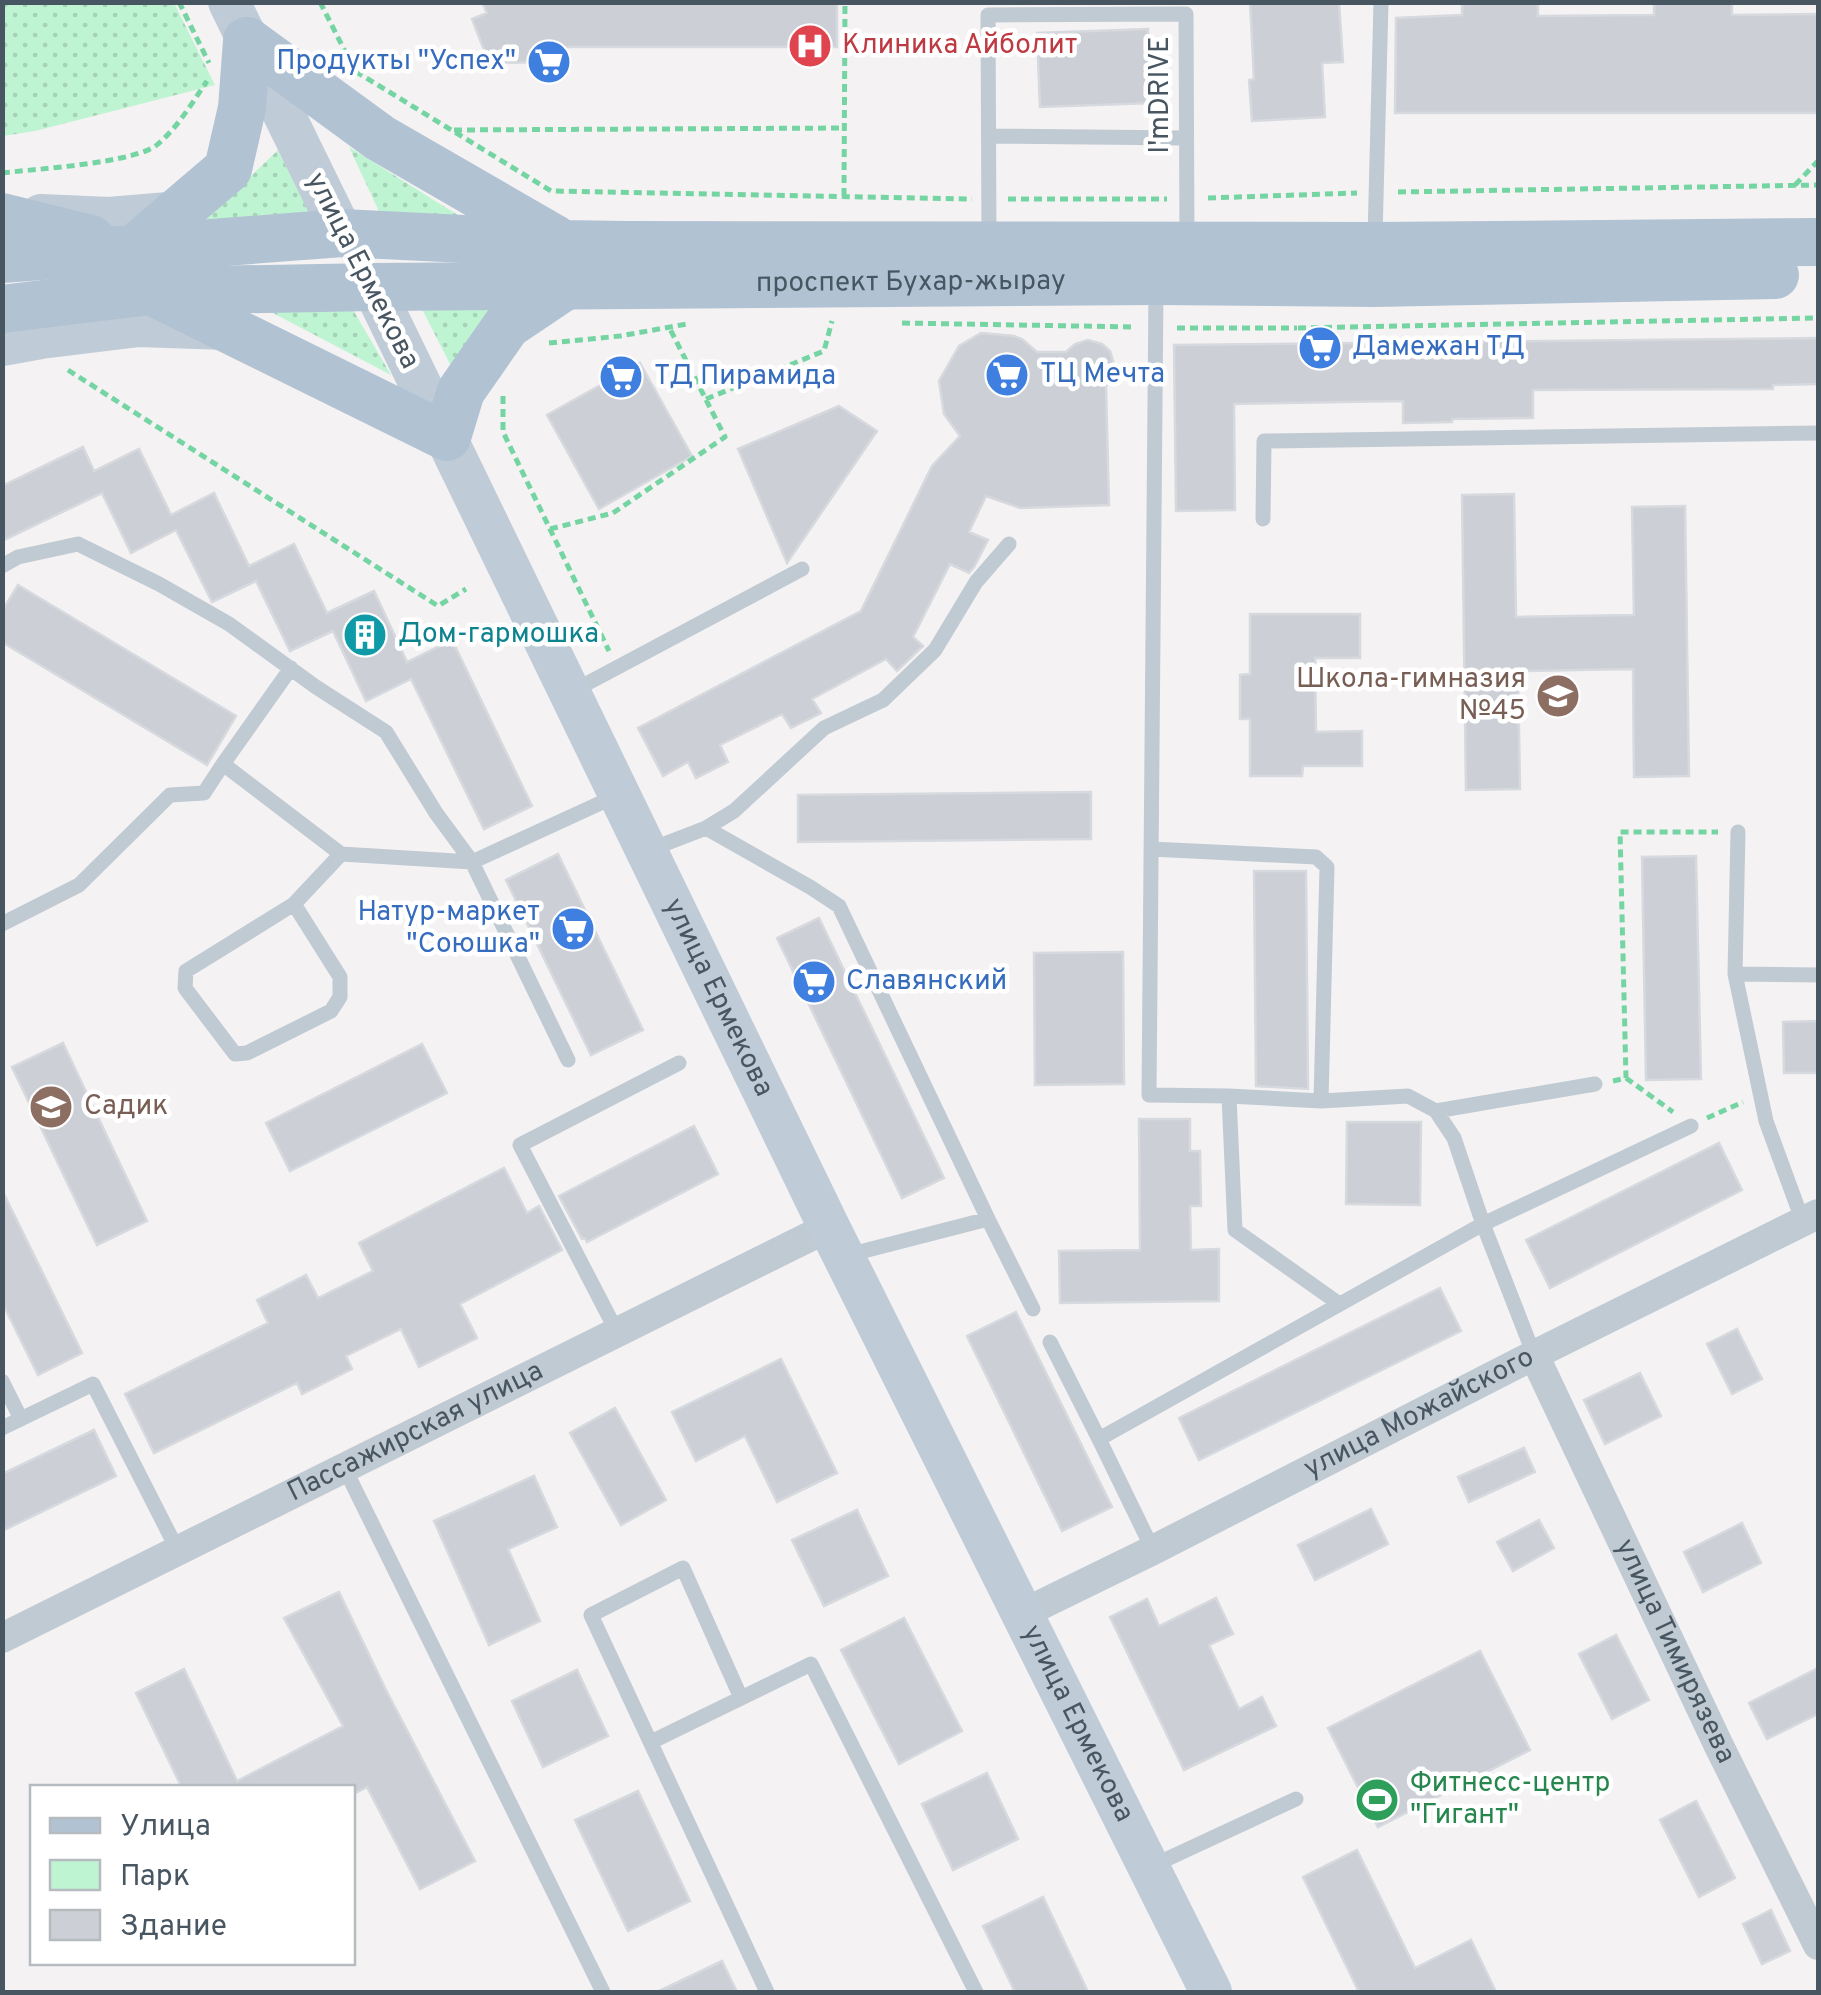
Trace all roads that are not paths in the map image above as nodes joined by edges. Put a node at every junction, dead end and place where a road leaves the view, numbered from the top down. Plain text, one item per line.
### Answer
1 (1381, 2) edge
2 (238, 22) edge
3 (988, 136) junction
4 (1186, 138) junction
5 (180, 212) junction
6 (2, 215) edge
7 (342, 234) junction
8 (1818, 242) edge
9 (989, 246) junction
10 (1186, 246) junction
11 (2, 259) edge
12 (1374, 264) junction
13 (564, 265) junction
14 (142, 270) junction
15 (1818, 274) edge
16 (372, 286) junction
17 (1156, 304) junction
18 (226, 330) junction
19 (27, 332) edge
20 (1818, 433) edge
21 (446, 437) junction
22 (1263, 519) dead end
23 (1009, 544) dead end
24 (2, 566) edge
25 (802, 570) dead end
26 (291, 668) junction
27 (569, 692) junction
28 (223, 764) junction
29 (618, 795) junction
30 (706, 828) junction
31 (1738, 832) road end
32 (1151, 849) junction
33 (645, 851) junction
34 (341, 854) junction
35 (472, 862) junction
36 (294, 904) junction
37 (2, 924) edge
38 (1735, 974) junction
39 (1818, 975) edge
40 (568, 1060) dead end
41 (679, 1063) dead end
42 (1595, 1084) road end
43 (1229, 1096) junction
44 (1322, 1101) junction
45 (1436, 1111) junction
46 (1691, 1126) road end
47 (1810, 1218) edge
48 (988, 1219) junction
49 (1483, 1224) junction
50 (836, 1242) junction
51 (1338, 1304) junction
52 (1033, 1308) dead end
53 (618, 1332) junction
54 (1050, 1342) dead end
55 (1534, 1354) junction
56 (2, 1381) edge
57 (20, 1419) junction
58 (2, 1428) edge
59 (1099, 1439) junction
60 (345, 1468) junction
61 (1153, 1550) junction
62 (178, 1551) junction
63 (1022, 1614) junction
64 (2, 1638) edge
65 (741, 1698) junction
66 (651, 1742) junction
67 (1296, 1799) dead end
68 (1148, 1868) junction
69 (1818, 1945) edge
70 (603, 1992) edge
71 (767, 1992) edge
72 (976, 1992) edge
73 (1211, 1992) edge

1 - 12 lane
2 - 5 main road
2 - 7 main road, улица Ермекова
2 - 13 main road
3 - 4 lane
3 - 4 lane, I'mDRIVE
3 - 9 lane, I'mDRIVE
4 - 10 lane, I'mDRIVE
5 - 6 main road
5 - 14 main road
6 - 14 main road
7 - 13 main road, проспект Бухар-жырау
7 - 14 main road, проспект Бухар-жырау
7 - 16 main road, улица Ермекова
8 - 12 main road, проспект Бухар-жырау
9 - 10 main road, проспект Бухар-жырау
9 - 13 main road, проспект Бухар-жырау
10 - 12 main road, проспект Бухар-жырау
11 - 14 main road
12 - 15 main road, проспект Бухар-жырау
12 - 17 main road, проспект Бухар-жырау
13 - 16 main road, проспект Бухар-жырау
13 - 17 main road, проспект Бухар-жырау
13 - 21 main road
14 - 16 main road, проспект Бухар-жырау
14 - 18 main road
14 - 19 main road, проспект Бухар-жырау
16 - 21 main road, улица Ермекова
17 - 32 lane
18 - 19 main road
18 - 21 main road
20 - 22 lane
21 - 27 main road, улица Ермекова
23 - 30 lane
24 - 26 lane
25 - 27 lane
26 - 28 lane
26 - 35 lane
27 - 29 main road, улица Ермекова
28 - 34 lane
28 - 37 lane
29 - 33 main road, улица Ермекова
29 - 35 lane
30 - 33 lane
30 - 48 lane
31 - 38 lane
32 - 43 lane
32 - 44 lane
33 - 50 main road, улица Ермекова
34 - 35 lane
34 - 36 lane
35 - 40 lane
36 - 36 lane
38 - 39 lane
38 - 47 lane
41 - 53 lane
42 - 45 lane
43 - 44 lane
43 - 51 lane
44 - 45 lane
45 - 49 lane
46 - 49 lane
47 - 55 street, улица Можайского
48 - 50 lane
48 - 52 lane
49 - 51 lane
49 - 55 lane
50 - 53 street, Пассажирская улица
50 - 63 main road, улица Ермекова
51 - 59 lane
53 - 60 street, Пассажирская улица
54 - 59 lane
55 - 61 street, улица Можайского
55 - 69 street, улица Тимирязева
56 - 57 lane
57 - 58 lane
57 - 62 lane
59 - 61 lane
60 - 62 street, Пассажирская улица
60 - 70 lane
61 - 63 street, улица Можайского
62 - 64 street, Пассажирская улица
63 - 68 main road, улица Ермекова
65 - 66 lane
65 - 66 lane
65 - 72 lane
66 - 71 lane
67 - 68 lane
68 - 73 main road, улица Ермекова

